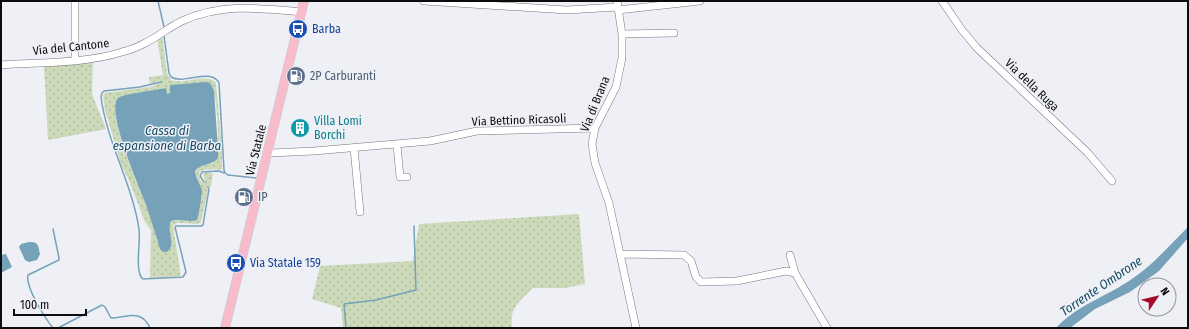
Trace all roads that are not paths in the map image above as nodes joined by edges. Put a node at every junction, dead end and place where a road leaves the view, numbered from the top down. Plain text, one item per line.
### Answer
1 (75, 1) edge
2 (304, 1) edge
3 (424, 1) edge
4 (700, 1) edge
5 (942, 1) edge
6 (618, 6) edge
7 (302, 12) junction
8 (674, 33) dead end
9 (622, 34) junction
10 (75, 60) junction
11 (1, 65) edge
12 (595, 128) junction
13 (397, 145) junction
14 (354, 148) junction
15 (268, 151) junction
16 (407, 177) dead end
17 (1112, 181) dead end
18 (360, 212) dead end
19 (621, 254) junction
20 (790, 255) dead end
21 (794, 273) junction
22 (225, 328) edge
23 (636, 328) edge
24 (828, 328) edge

1 - 10 street
2 - 7 main road, Via Statale
3 - 6 street
4 - 6 street
5 - 17 street, Via della Ruga
6 - 9 street, Via di Brana
7 - 10 street, Via del Cantone
7 - 15 main road, Via Statale
8 - 9 street
9 - 12 street, Via di Brana
10 - 11 street, Via del Cantone
12 - 13 street, Via Bettino Ricasoli
12 - 19 street, Via di Brana
13 - 14 street, Via Bettino Ricasoli
13 - 16 street
14 - 15 street, Via Bettino Ricasoli
14 - 18 street
15 - 22 main road, Via Statale
19 - 21 street
19 - 23 street, Via di Brana
20 - 21 street
21 - 24 street

